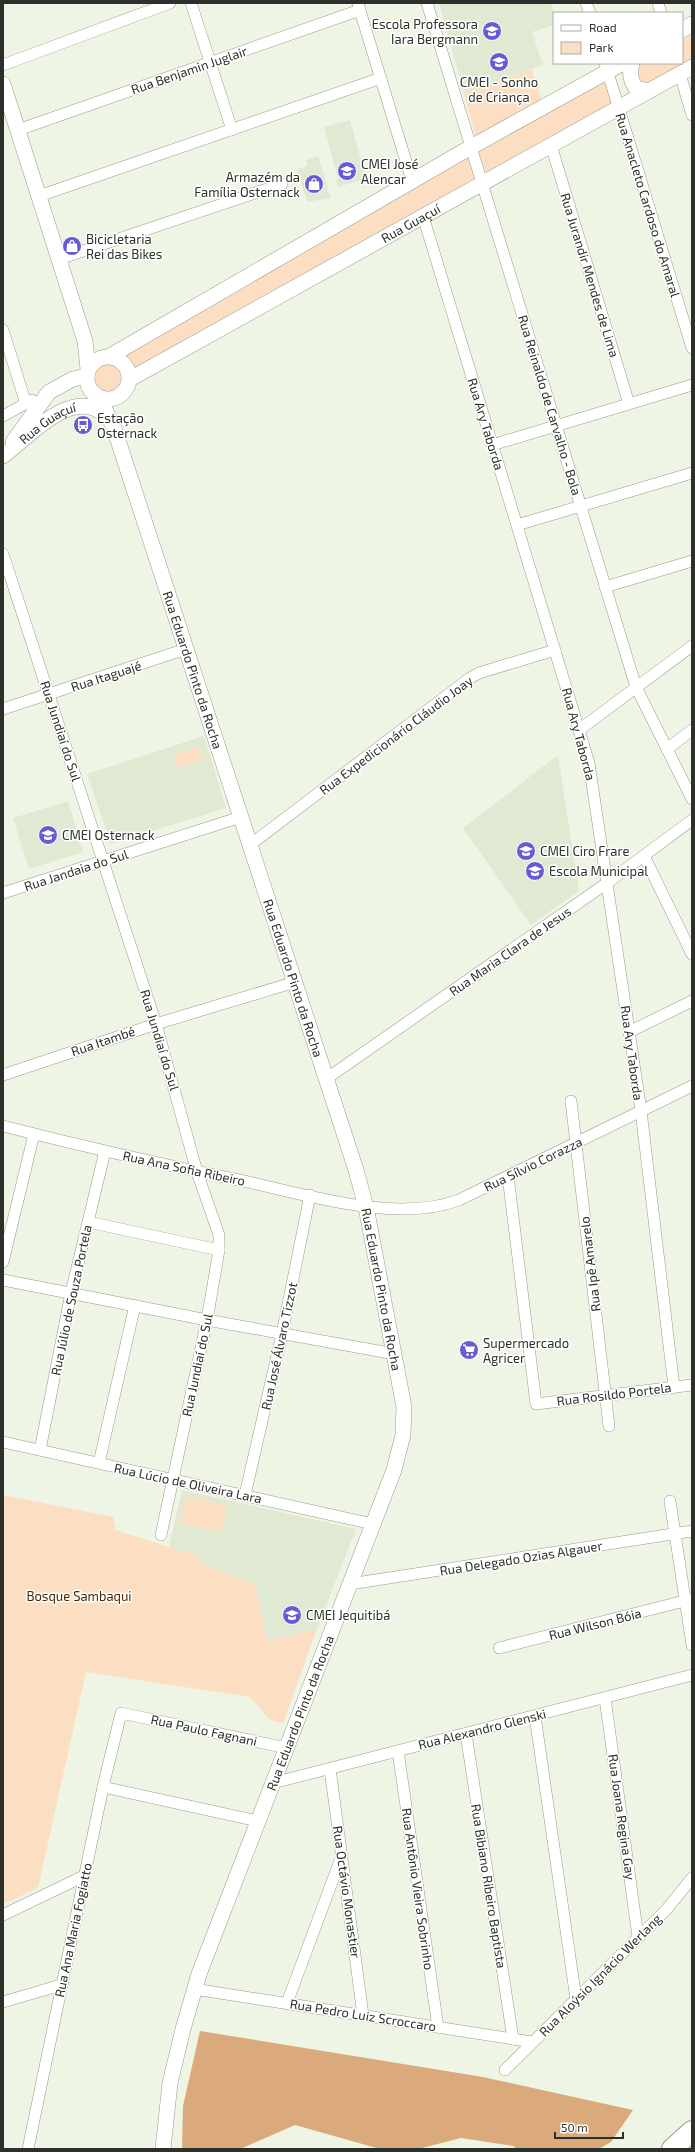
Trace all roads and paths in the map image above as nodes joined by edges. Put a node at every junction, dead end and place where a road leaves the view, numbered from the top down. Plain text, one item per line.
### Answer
1 (170, 3) edge
2 (191, 3) edge
3 (427, 3) edge
4 (359, 7) edge
5 (692, 24) edge
6 (683, 29) edge
7 (211, 63) junction
8 (3, 64) edge
9 (619, 64) edge
10 (632, 64) edge
11 (606, 67) edge
12 (686, 70) edge
13 (381, 78) junction
14 (3, 84) edge
15 (649, 90) junction
16 (618, 108) junction
17 (692, 115) edge
18 (18, 130) junction
19 (232, 130) junction
20 (550, 146) junction
21 (471, 147) junction
22 (412, 181) junction
23 (482, 183) junction
24 (282, 184) dead end
25 (39, 196) junction
26 (423, 216) junction
27 (59, 259) junction
28 (3, 330) edge
29 (85, 341) junction
30 (692, 348) edge
31 (108, 356) junction
32 (88, 373) junction
33 (130, 379) junction
34 (692, 385) edge
35 (49, 392) junction
36 (96, 395) junction
37 (120, 396) junction
38 (26, 404) junction
39 (629, 404) junction
40 (82, 405) junction
41 (3, 416) edge
42 (47, 421) junction
43 (112, 424) junction
44 (556, 426) junction
45 (492, 445) junction
46 (3, 456) edge
47 (692, 473) edge
48 (580, 506) junction
49 (517, 525) junction
50 (3, 554) edge
51 (692, 560) edge
52 (605, 586) junction
53 (692, 646) edge
54 (186, 649) junction
55 (555, 650) junction
56 (636, 688) junction
57 (49, 694) junction
58 (3, 709) edge
59 (579, 730) junction
60 (692, 730) edge
61 (667, 749) junction
62 (692, 799) edge
63 (241, 817) junction
64 (692, 820) edge
65 (250, 845) junction
66 (644, 856) junction
67 (103, 861) junction
68 (607, 883) junction
69 (3, 893) edge
70 (692, 954) edge
71 (295, 982) junction
72 (692, 1001) edge
73 (156, 1024) junction
74 (629, 1032) junction
75 (3, 1075) edge
76 (326, 1078) junction
77 (692, 1086) edge
78 (571, 1101) dead end
79 (641, 1111) junction
80 (3, 1126) edge
81 (34, 1134) junction
82 (576, 1143) junction
83 (105, 1151) junction
84 (197, 1172) junction
85 (508, 1176) junction
86 (310, 1195) junction
87 (366, 1207) junction
88 (88, 1222) junction
89 (219, 1250) junction
90 (3, 1262) edge
91 (3, 1280) edge
92 (71, 1293) junction
93 (135, 1306) junction
94 (207, 1320) junction
95 (282, 1334) junction
96 (395, 1354) junction
97 (692, 1385) edge
98 (674, 1387) junction
99 (605, 1396) junction
100 (609, 1426) dead end
101 (3, 1442) edge
102 (40, 1450) junction
103 (99, 1463) junction
104 (172, 1479) junction
105 (245, 1495) junction
106 (670, 1501) dead end
107 (373, 1524) junction
108 (692, 1531) edge
109 (675, 1534) junction
110 (161, 1535) dead end
111 (350, 1584) junction
112 (689, 1600) edge
113 (692, 1645) edge
114 (499, 1648) dead end
115 (692, 1676) edge
116 (605, 1698) junction
117 (121, 1713) joint
118 (535, 1716) junction
119 (466, 1734) junction
120 (287, 1748) junction
121 (398, 1751) junction
122 (330, 1769) junction
123 (273, 1784) junction
124 (103, 1787) junction
125 (258, 1821) junction
126 (342, 1855) junction
127 (84, 1876) junction
128 (692, 1878) edge
129 (3, 1915) edge
130 (638, 1937) junction
131 (61, 1985) junction
132 (194, 1989) junction
133 (576, 1999) junction
134 (3, 2002) edge
135 (287, 2003) junction
136 (363, 2016) junction
137 (438, 2027) junction
138 (513, 2039) junction
139 (532, 2042) junction
140 (505, 2070) dead end
141 (692, 2131) edge
142 (28, 2149) edge
143 (162, 2149) edge
144 (672, 2149) edge

1 - 8 street
2 - 7 street
3 - 21 street, Rua Reinaldo de Carvalho - Bola
4 - 7 street, Rua Benjamin Juglair
4 - 13 street
5 - 6 main road
7 - 18 street, Rua Benjamin Juglair
7 - 19 street
9 - 11 main road
10 - 15 main road
11 - 16 street, Rua Anacleto Cardoso do Amaral
11 - 21 main road
12 - 15 main road, Rua Guaçuí
12 - 17 street
13 - 19 street
13 - 22 street
14 - 18 main road
15 - 16 main road, Rua Guaçuí
16 - 20 main road, Rua Guaçuí
16 - 30 street, Rua Anacleto Cardoso do Amaral
18 - 25 main road
19 - 25 street
20 - 23 main road, Rua Guaçuí
20 - 39 street, Rua Jurandir Mendes de Lima
21 - 22 main road
21 - 23 street, Rua Reinaldo de Carvalho - Bola
22 - 31 main road
23 - 26 main road, Rua Guaçuí
23 - 44 street, Rua Reinaldo de Carvalho - Bola
24 - 27 street
25 - 27 main road
26 - 33 main road, Rua Guaçuí
26 - 45 street, Rua Ary Taborda
27 - 29 main road
28 - 38 street
29 - 31 main road
29 - 32 main road
31 - 32 main road
31 - 33 main road
32 - 35 main road, Rua Guaçuí
32 - 36 main road
33 - 37 main road
34 - 39 street
35 - 38 street, Rua Guaçuí
35 - 42 main road
35 - 46 main road, Rua Guaçuí
36 - 37 main road
36 - 40 main road, Rua Guaçuí
36 - 43 main road, Rua Eduardo Pinto da Rocha
37 - 43 main road, Rua Eduardo Pinto da Rocha
38 - 41 street, Rua Guaçuí
39 - 44 street
40 - 42 main road, Rua Guaçuí
40 - 43 main road
42 - 46 main road, Rua Guaçuí
43 - 54 main road, Rua Eduardo Pinto da Rocha
44 - 45 street
44 - 48 street, Rua Reinaldo de Carvalho - Bola
45 - 49 street, Rua Ary Taborda
47 - 48 street
48 - 49 street
48 - 52 street, Rua Reinaldo de Carvalho - Bola
49 - 55 street, Rua Ary Taborda
50 - 57 street, Rua Jundiaí do Sul
51 - 52 street
52 - 56 street, Rua Reinaldo de Carvalho - Bola
53 - 56 street
54 - 57 street, Rua Itaguajé
54 - 63 main road, Rua Eduardo Pinto da Rocha
55 - 59 street, Rua Ary Taborda
55 - 65 street, Rua Expedicionário Cláudio Joay
56 - 59 street
56 - 61 street, Rua Reinaldo de Carvalho - Bola
57 - 58 street, Rua Itaguajé
57 - 67 street, Rua Jundiaí do Sul
59 - 68 street, Rua Ary Taborda
60 - 61 street
61 - 62 street, Rua Reinaldo de Carvalho - Bola
63 - 65 main road, Rua Eduardo Pinto da Rocha
63 - 67 street, Rua Jandaia do Sul
64 - 66 street, Rua Maria Clara de Jesus
65 - 71 main road, Rua Eduardo Pinto da Rocha
66 - 68 street, Rua Maria Clara de Jesus
66 - 70 street
67 - 69 street, Rua Jandaia do Sul
67 - 73 street, Rua Jundiaí do Sul
68 - 74 street, Rua Ary Taborda
68 - 76 street, Rua Maria Clara de Jesus
71 - 73 street, Rua Itambé
71 - 76 main road, Rua Eduardo Pinto da Rocha
72 - 74 street
73 - 75 street, Rua Itambé
73 - 84 street, Rua Jundiaí do Sul
74 - 79 street, Rua Ary Taborda
76 - 87 main road, Rua Eduardo Pinto da Rocha
77 - 79 street, Rua Sílvio Corazza
78 - 82 street, Rua Ipê Amarelo
79 - 82 street, Rua Sílvio Corazza
79 - 98 street, Rua Ary Taborda
80 - 81 street, Rua Ana Sofia Ribeiro
81 - 83 street, Rua Ana Sofia Ribeiro
81 - 90 street
82 - 85 street, Rua Sílvio Corazza
82 - 99 street, Rua Ipê Amarelo
83 - 84 street, Rua Ana Sofia Ribeiro
83 - 88 street, Rua Júlio de Souza Portela
84 - 86 street, Rua Ana Sofia Ribeiro
84 - 89 street, Rua Jundiaí do Sul
85 - 87 street, Rua Sílvio Corazza
85 - 99 street, Rua Rosildo Portela
86 - 87 street, Rua Ana Sofia Ribeiro
86 - 95 street, Rua José Álvaro Tizzot
87 - 96 main road, Rua Eduardo Pinto da Rocha
88 - 89 street
88 - 92 street, Rua Júlio de Souza Portela
89 - 94 street, Rua Jundiaí do Sul
91 - 92 street
92 - 93 street
92 - 102 street, Rua Júlio de Souza Portela
93 - 94 street
93 - 103 street
94 - 95 street
94 - 104 street, Rua Jundiaí do Sul
95 - 96 street
95 - 105 street, Rua José Álvaro Tizzot
96 - 107 main road, Rua Eduardo Pinto da Rocha
97 - 98 street, Rua Rosildo Portela
98 - 99 street, Rua Rosildo Portela
99 - 100 street, Rua Ipê Amarelo
101 - 102 street, Rua Lúcio de Oliveira Lara
102 - 103 street, Rua Lúcio de Oliveira Lara
103 - 104 street, Rua Lúcio de Oliveira Lara
104 - 105 street, Rua Lúcio de Oliveira Lara
104 - 110 street, Rua Jundiaí do Sul
105 - 107 street, Rua Lúcio de Oliveira Lara
106 - 109 street
107 - 111 main road, Rua Eduardo Pinto da Rocha
108 - 109 street, Rua Delegado Ozias Algauer
109 - 111 street, Rua Delegado Ozias Algauer
109 - 112 street
111 - 120 main road, Rua Eduardo Pinto da Rocha
112 - 113 street
112 - 114 street, Rua Wilson Bóia
115 - 116 street, Rua Alexandro Glenski
116 - 118 street, Rua Alexandro Glenski
116 - 130 street, Rua Joana Regina Gay
117 - 120 street, Rua Paulo Fagnani
117 - 124 street, Rua Ana Maria Fogiatto
118 - 119 street, Rua Alexandro Glenski
118 - 133 street
119 - 121 street, Rua Alexandro Glenski
119 - 138 street, Rua Bibiano Ribeiro Baptista
120 - 123 main road, Rua Eduardo Pinto da Rocha
121 - 122 street, Rua Alexandro Glenski
121 - 137 street, Rua Antônio Vieira Sobrinho
122 - 123 street, Rua Alexandro Glenski
122 - 126 street, Rua Octávio Monastier
123 - 125 main road, Rua Eduardo Pinto da Rocha
124 - 125 street
124 - 127 street, Rua Ana Maria Fogiatto
125 - 132 main road, Rua Eduardo Pinto da Rocha
126 - 135 street
126 - 136 street, Rua Octávio Monastier
127 - 129 street
127 - 131 street, Rua Ana Maria Fogiatto
128 - 130 street, Rua Aloýsio Ignácio Werlang
130 - 133 street, Rua Aloýsio Ignácio Werlang
131 - 134 street
131 - 142 street, Rua Ana Maria Fogiatto
132 - 135 street, Rua Pedro Luiz Scroccaro
132 - 143 main road, Rua Eduardo Pinto da Rocha
133 - 139 street, Rua Aloýsio Ignácio Werlang
135 - 136 street, Rua Pedro Luiz Scroccaro
136 - 137 street, Rua Pedro Luiz Scroccaro
137 - 138 street, Rua Pedro Luiz Scroccaro
138 - 139 street, Rua Pedro Luiz Scroccaro
139 - 140 street, Rua Aloýsio Ignácio Werlang
141 - 144 highway

